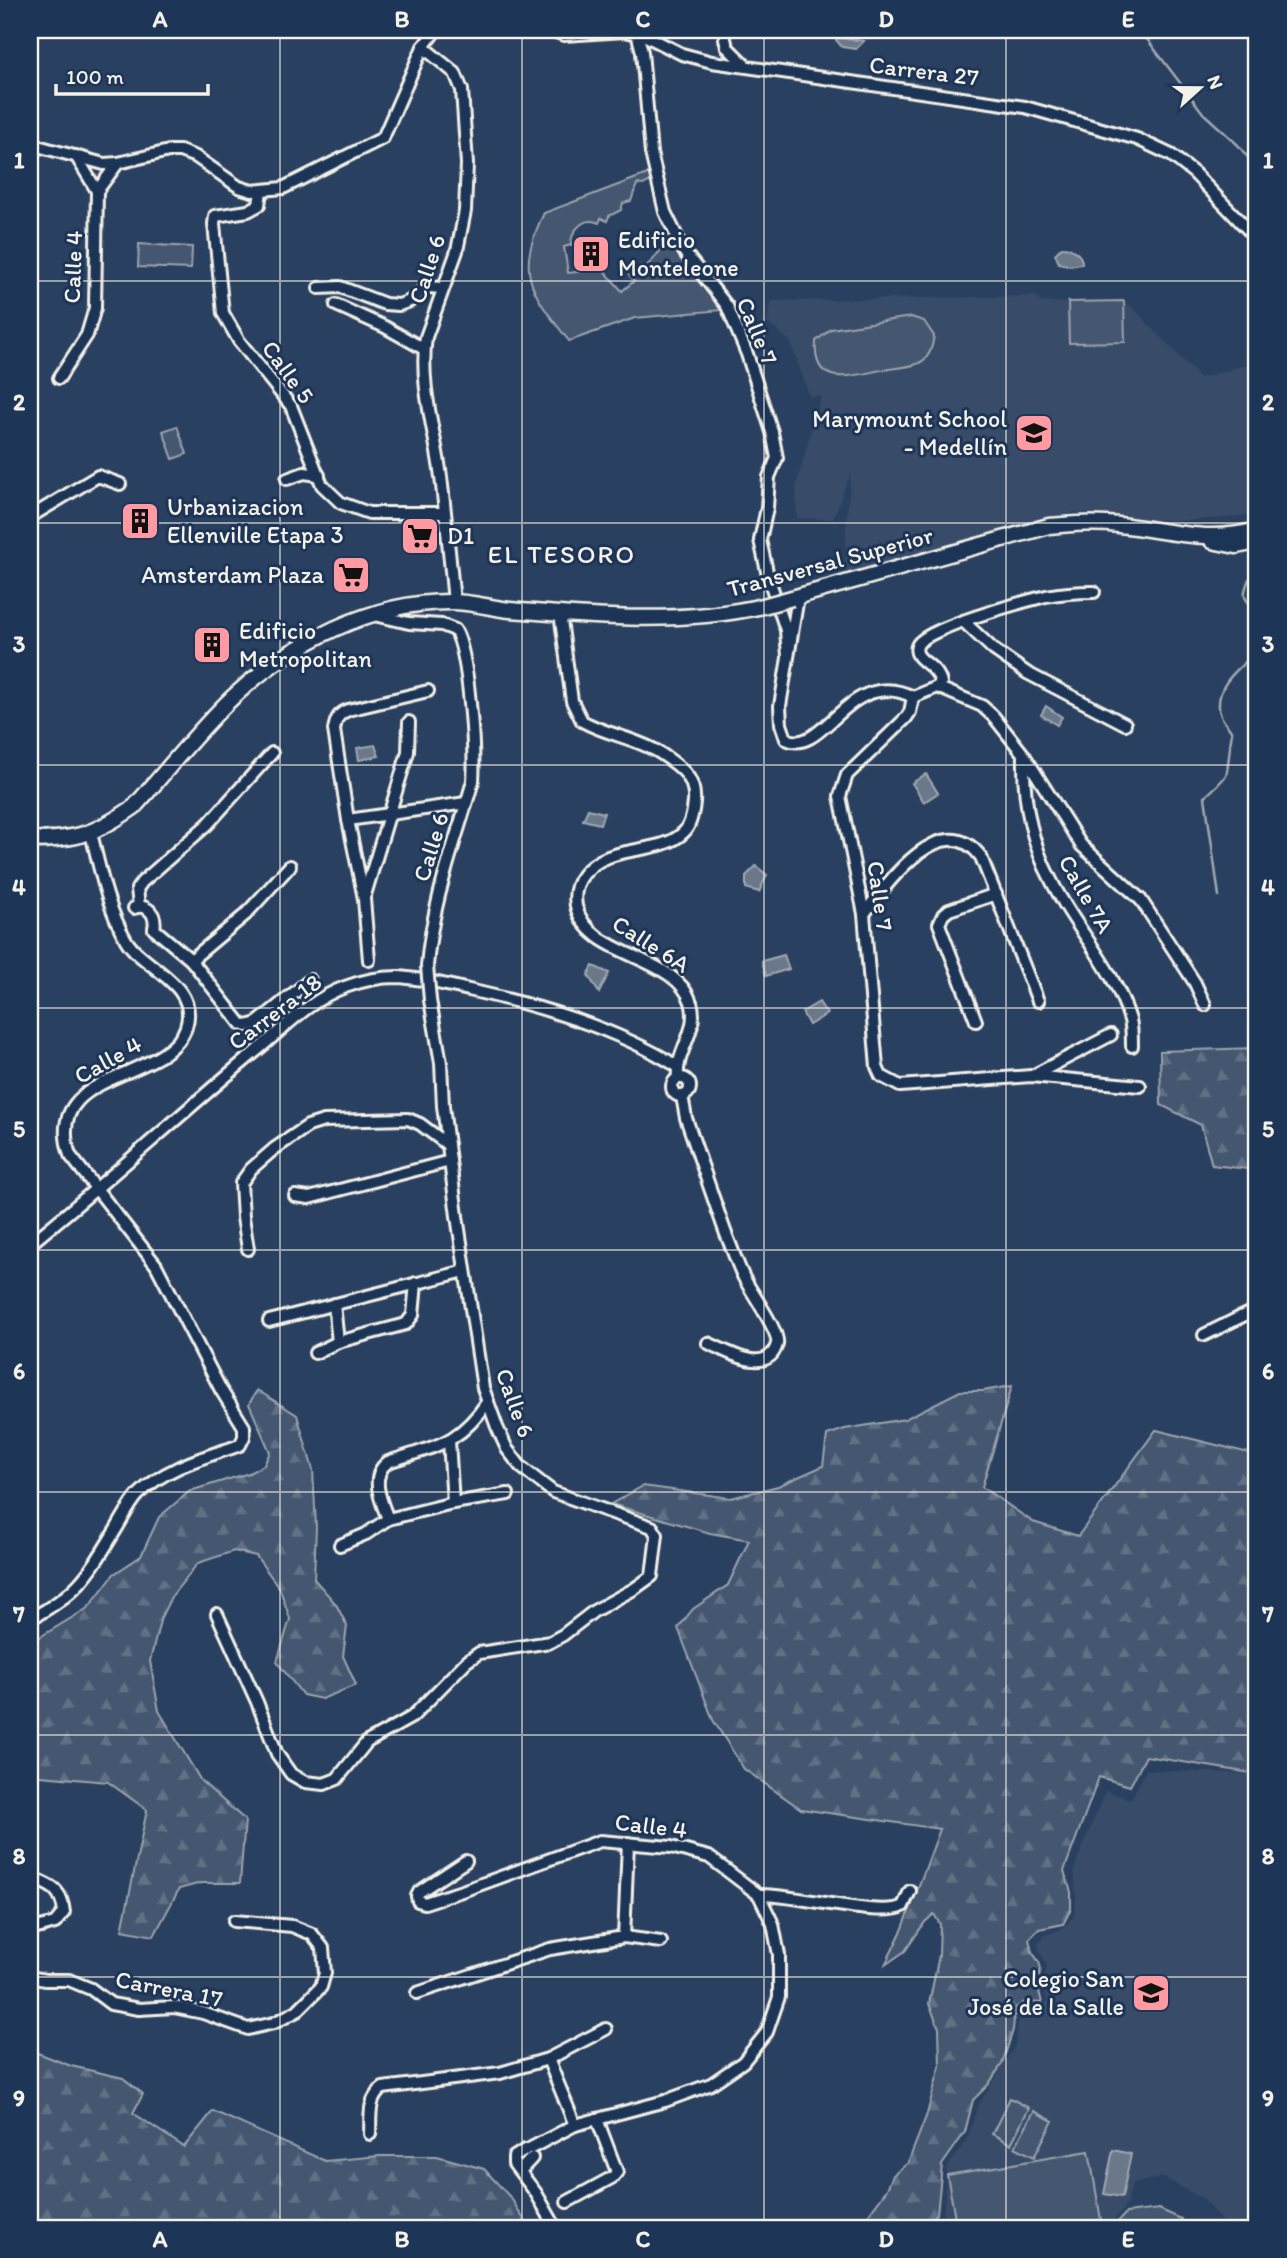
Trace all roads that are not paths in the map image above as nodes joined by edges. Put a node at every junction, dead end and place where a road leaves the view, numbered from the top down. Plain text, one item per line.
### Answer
1 (436, 30) edge
2 (551, 30) edge
3 (725, 34) edge
4 (642, 35) junction
5 (423, 47) junction
6 (722, 64) junction
7 (748, 68) junction
8 (36, 145) edge
9 (30, 151) edge
10 (76, 156) junction
11 (118, 163) junction
12 (226, 180) junction
13 (288, 186) junction
14 (97, 191) junction
15 (261, 191) junction
16 (1257, 239) edge
17 (319, 288) dead end
18 (443, 288) junction
19 (336, 305) dead end
20 (424, 349) junction
21 (59, 378) dead end
22 (319, 475) junction
23 (287, 480) dead end
24 (120, 484) dead end
25 (444, 513) junction
26 (30, 517) edge
27 (1257, 522) edge
28 (1257, 530) edge
29 (1194, 537) junction
30 (1257, 542) edge
31 (1094, 592) dead end
32 (795, 597) junction
33 (454, 602) junction
34 (418, 605) junction
35 (560, 613) junction
36 (373, 615) junction
37 (963, 621) junction
38 (421, 624) junction
39 (788, 656) junction
40 (937, 687) junction
41 (428, 691) dead end
42 (913, 696) junction
43 (409, 722) dead end
44 (1125, 724) dead end
45 (272, 753) dead end
46 (1024, 755) junction
47 (466, 803) junction
48 (388, 815) junction
49 (348, 820) junction
50 (91, 833) junction
51 (30, 840) edge
52 (290, 866) dead end
53 (996, 894) junction
54 (364, 899) junction
55 (864, 914) junction
56 (191, 960) junction
57 (369, 960) dead end
58 (310, 980) dead end
59 (1038, 1001) dead end
60 (1205, 1005) dead end
61 (976, 1021) dead end
62 (1111, 1035) dead end
63 (1132, 1046) dead end
64 (678, 1072) junction
65 (1031, 1076) junction
66 (1140, 1086) dead end
67 (448, 1145) junction
68 (450, 1161) junction
69 (99, 1189) junction
70 (295, 1196) dead end
71 (30, 1244) edge
72 (248, 1249) dead end
73 (465, 1271) junction
74 (416, 1283) junction
75 (334, 1304) junction
76 (1257, 1309) edge
77 (269, 1321) dead end
78 (1204, 1335) dead end
79 (338, 1342) junction
80 (708, 1343) dead end
81 (315, 1353) dead end
82 (488, 1401) junction
83 (449, 1441) junction
84 (508, 1494) dead end
85 (453, 1503) junction
86 (388, 1519) junction
87 (340, 1545) dead end
88 (217, 1614) dead end
89 (30, 1619) edge
90 (628, 1843) junction
91 (467, 1861) dead end
92 (30, 1877) edge
93 (910, 1891) dead end
94 (759, 1895) junction
95 (234, 1921) dead end
96 (30, 1930) edge
97 (624, 1937) junction
98 (661, 1942) dead end
99 (30, 1977) edge
100 (417, 1993) dead end
101 (606, 2029) dead end
102 (548, 2059) junction
103 (597, 2119) junction
104 (575, 2125) junction
105 (370, 2134) dead end
106 (567, 2202) dead end
107 (556, 2228) edge

1 - 5 street
2 - 4 street, Carrera 27
3 - 6 street
3 - 7 street
4 - 6 street, Carrera 27
4 - 39 street, Calle 7
5 - 13 street
5 - 18 street, Calle 6
6 - 7 street, Carrera 27
7 - 16 street, Carrera 27
8 - 9 street
8 - 10 street
10 - 11 street
10 - 14 street
11 - 12 street
11 - 14 street
12 - 13 street
12 - 15 street
13 - 15 street
14 - 21 street, Calle 4
15 - 22 street, Calle 5
17 - 18 street
18 - 20 street, Calle 6
19 - 20 street
20 - 25 street, Calle 6
22 - 23 street
22 - 25 street, Calle 5
24 - 26 street
25 - 33 street, Calle 6
27 - 29 main road
28 - 29 main road, Transversal Superior
29 - 30 main road
29 - 32 main road, Transversal Superior
31 - 37 street
32 - 35 main road, Transversal Superior, bridge
32 - 39 street, Calle 7
33 - 34 main road, Transversal Superior
33 - 35 main road, Transversal Superior
34 - 36 main road, Transversal Superior
34 - 38 street
35 - 64 street, Calle 6A
36 - 38 street, Calle 6
36 - 50 main road, Transversal Superior
37 - 40 street
37 - 44 street
38 - 47 street, Calle 6
39 - 42 street, Calle 7
40 - 42 street
40 - 46 street
41 - 49 street
42 - 55 street, Calle 7
43 - 48 street
45 - 56 street
46 - 60 street
46 - 63 street, Calle 7A
47 - 48 street
47 - 67 street, Calle 6, bridge
48 - 49 street
48 - 54 street
49 - 54 street
50 - 51 main road, Transversal Superior
50 - 69 street, Calle 4
52 - 56 street
53 - 55 street
53 - 59 street
53 - 61 street
54 - 57 street
55 - 65 street, Calle 7
56 - 58 street
62 - 65 street
64 - 69 street, Carrera 18
64 - 80 street
65 - 66 street
67 - 68 street, Calle 6
67 - 72 street
68 - 70 street
68 - 73 street, Calle 6
69 - 71 street, Carrera 18
69 - 89 street, Calle 4
73 - 74 street
73 - 82 street, Calle 6
74 - 75 street
74 - 79 street
75 - 77 street
75 - 79 street
76 - 78 street
79 - 81 street
82 - 83 street
82 - 88 street, Calle 6
83 - 85 street
83 - 86 street
84 - 85 street
85 - 86 street
86 - 87 street
90 - 91 street, Calle 4
90 - 94 street, Calle 4
90 - 97 street
92 - 96 street
93 - 94 street
94 - 103 street, Calle 4
95 - 99 street, Carrera 17
97 - 98 street
97 - 100 street
101 - 102 street
102 - 104 street
102 - 105 street
103 - 104 street, Calle 4
103 - 106 street
104 - 107 street, Calle 4

